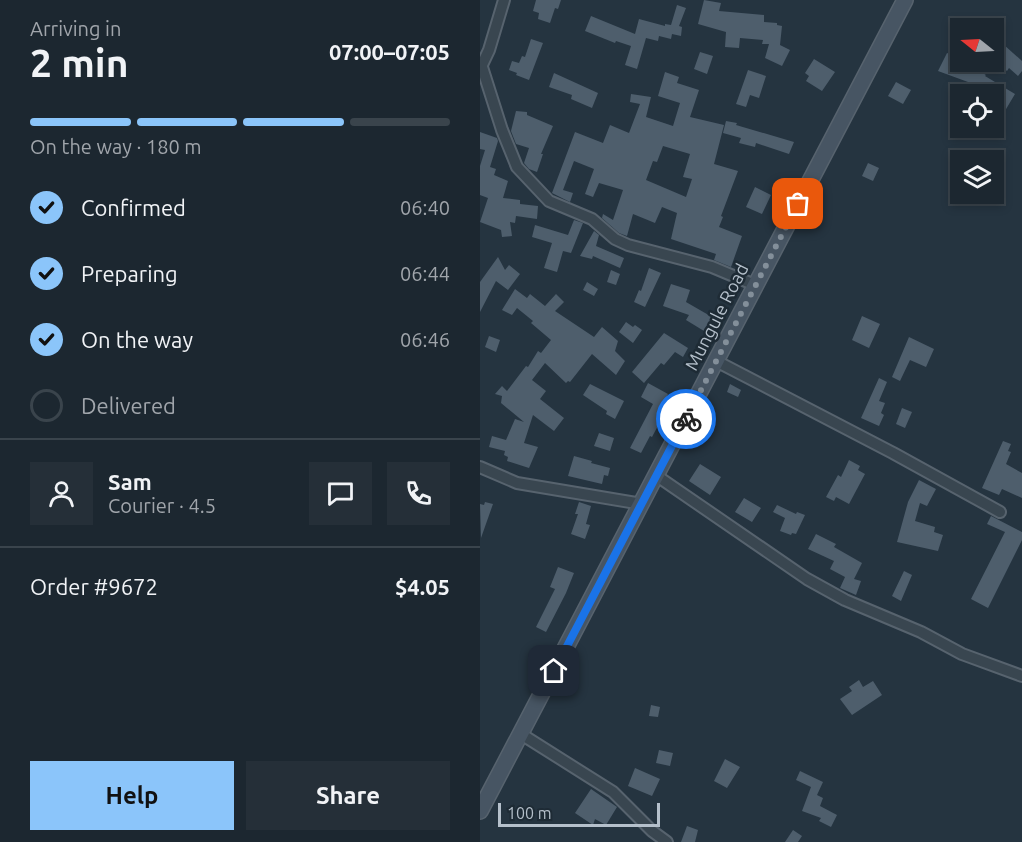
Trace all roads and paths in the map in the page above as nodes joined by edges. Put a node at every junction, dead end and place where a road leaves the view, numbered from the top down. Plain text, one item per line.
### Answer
1 (504, 0) edge
2 (905, 0) edge
3 (481, 68) edge
4 (755, 285) junction
5 (716, 361) junction
6 (480, 468) edge
7 (657, 476) junction
8 (642, 504) junction
9 (1000, 512) dead end
10 (1022, 675) edge
11 (521, 734) junction
12 (480, 811) edge
13 (668, 842) edge

1 - 3 street
2 - 4 street, Mungule Road
3 - 4 street
4 - 5 street, Mungule Road
5 - 7 street, Mungule Road
5 - 9 street
6 - 8 street
7 - 8 street, Mungule Road
7 - 10 street
8 - 11 street, Mungule Road
11 - 12 street, Mungule Road
11 - 13 street

